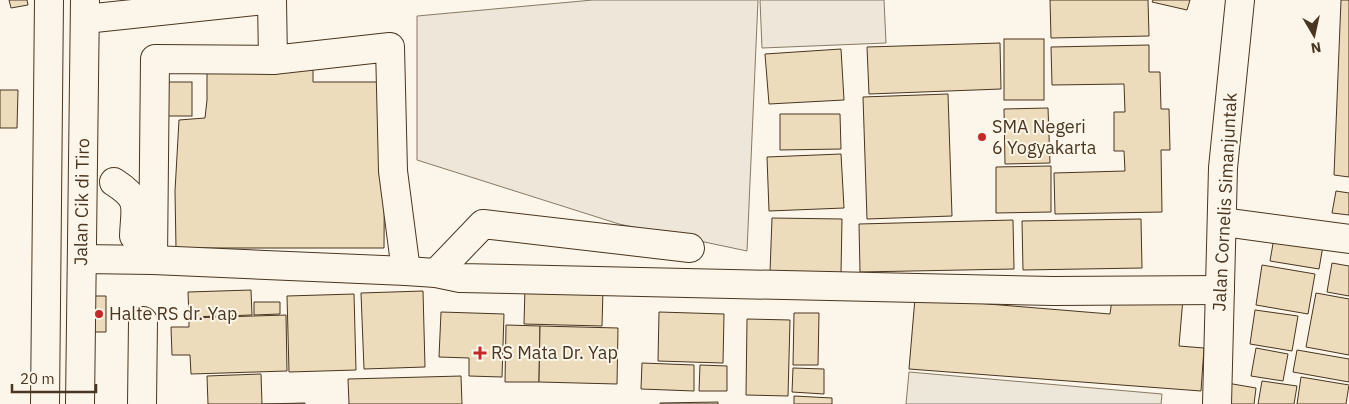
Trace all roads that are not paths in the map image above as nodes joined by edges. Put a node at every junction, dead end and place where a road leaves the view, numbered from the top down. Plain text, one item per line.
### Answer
1 (265, 0) edge
2 (272, 0) edge
3 (1240, 0) edge
4 (85, 10) edge
5 (49, 11) edge
6 (273, 60) junction
7 (83, 182) junction
8 (114, 182) junction
9 (153, 183) junction
10 (1223, 222) junction
11 (1349, 239) edge
12 (690, 248) dead end
13 (82, 259) junction
14 (118, 260) junction
15 (153, 260) junction
16 (406, 271) junction
17 (448, 275) junction
18 (1220, 290) junction
19 (143, 321) dead end
20 (45, 404) edge
21 (80, 404) edge
22 (142, 404) edge
23 (1217, 404) edge

1 - 4 main road
2 - 6 main road
3 - 10 main road, Jalan Cornelis Simanjuntak
4 - 5 main road
4 - 7 main road, Jalan Cik di Tiro
5 - 20 main road, Jalan Cik di Tiro
6 - 9 main road
6 - 16 main road
7 - 8 main road
7 - 13 main road, Jalan Cik di Tiro
8 - 9 main road
8 - 14 main road
9 - 15 main road
10 - 11 main road
10 - 18 main road, Jalan Cornelis Simanjuntak
12 - 17 main road
13 - 14 main road
13 - 21 main road, Jalan Cik di Tiro
14 - 15 main road
15 - 16 main road
16 - 17 main road
17 - 18 main road
18 - 23 main road, Jalan Cornelis Simanjuntak
19 - 22 main road

